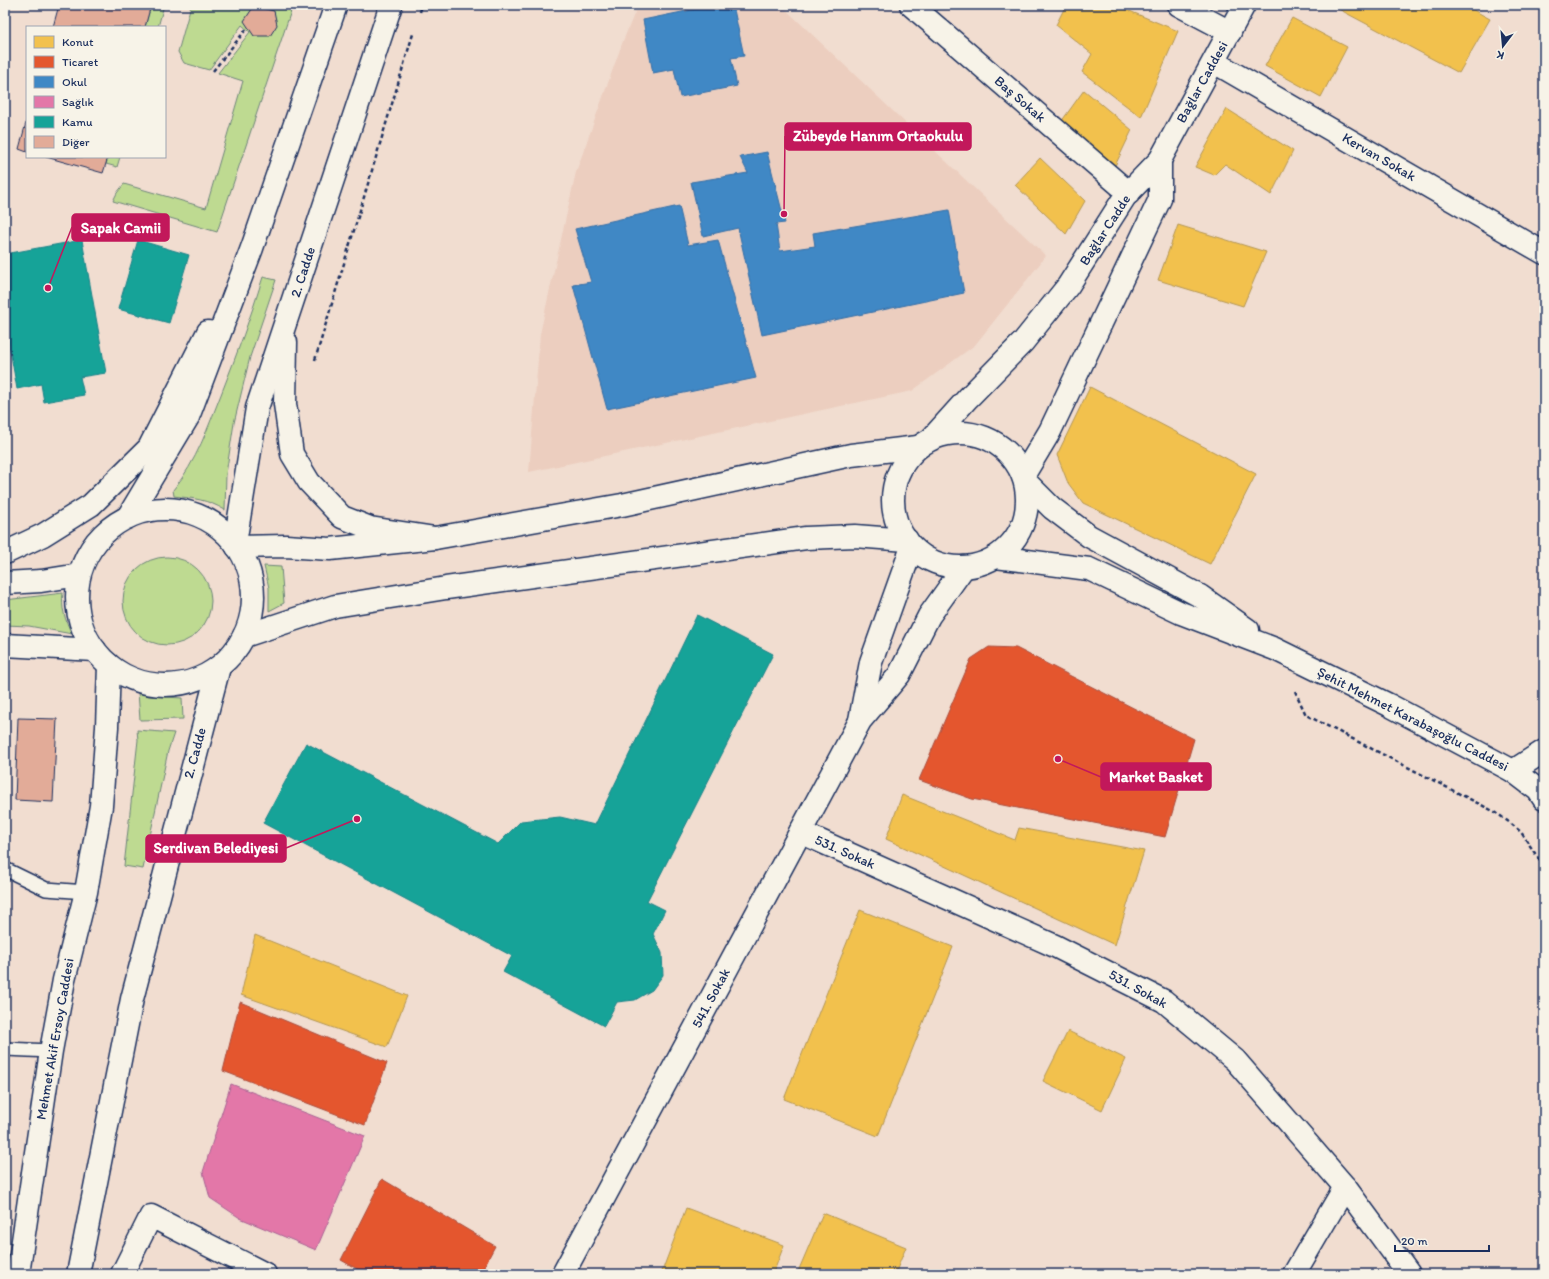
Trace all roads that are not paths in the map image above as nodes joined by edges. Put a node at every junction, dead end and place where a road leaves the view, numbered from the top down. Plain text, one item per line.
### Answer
1 (336, 5) edge
2 (391, 5) edge
3 (911, 5) edge
4 (1180, 5) edge
5 (1244, 5) edge
6 (1230, 32) junction
7 (1214, 62) junction
8 (1160, 160) junction
9 (1129, 193) junction
10 (252, 248) junction
11 (1544, 253) edge
12 (287, 321) junction
13 (925, 443) junction
14 (1024, 479) junction
15 (128, 517) junction
16 (435, 538) junction
17 (909, 543) junction
18 (236, 545) junction
19 (5, 553) edge
20 (996, 556) junction
21 (964, 567) junction
22 (79, 575) junction
23 (5, 583) edge
24 (244, 636) junction
25 (5, 645) edge
26 (1275, 649) junction
27 (102, 657) junction
28 (219, 667) junction
29 (860, 721) junction
30 (1544, 751) edge
31 (1513, 771) junction
32 (1544, 799) edge
33 (800, 832) junction
34 (5, 869) edge
35 (86, 892) junction
36 (5, 1049) edge
37 (51, 1051) junction
38 (1345, 1187) junction
39 (18, 1274) edge
40 (78, 1274) edge
41 (122, 1274) edge
42 (264, 1274) edge
43 (563, 1274) edge
44 (1294, 1274) edge
45 (1409, 1274) edge

1 - 10 main road
2 - 12 main road, 2. Cadde
3 - 9 main road, Baş Sokak
4 - 6 main road
5 - 6 main road, Bağlar Caddesi
6 - 7 main road, Bağlar Caddesi
7 - 8 main road, Bağlar Caddesi
7 - 11 main road, Kervan Sokak
8 - 9 main road, Bağlar Cadde
8 - 14 main road
9 - 13 main road, Bağlar Cadde
10 - 15 main road
10 - 19 main road
12 - 16 main road
12 - 18 main road, 2. Cadde
13 - 14 main road
13 - 16 main road
13 - 17 main road
14 - 20 main road
14 - 26 main road, Şehit Mehmet Karabaşoğlu Caddesi
15 - 18 main road
15 - 22 main road
16 - 18 main road
17 - 21 main road
17 - 24 main road
17 - 29 main road
18 - 24 main road
20 - 21 main road
20 - 26 main road, Şehit Mehmet Karabaşoğlu Caddesi
21 - 29 main road
22 - 23 main road
22 - 27 main road
24 - 28 main road
25 - 27 main road
26 - 31 main road, Şehit Mehmet Karabaşoğlu Caddesi
27 - 28 main road
27 - 35 main road, Mehmet Akif Ersoy Caddesi
28 - 40 main road, 2. Cadde
29 - 33 main road, 541. Sokak
30 - 31 main road
31 - 32 main road, Şehit Mehmet Karabaşoğlu Caddesi
33 - 38 main road, 531. Sokak
33 - 43 main road, 541. Sokak
34 - 35 lane
35 - 37 main road, Mehmet Akif Ersoy Caddesi
36 - 37 lane
37 - 39 main road, Mehmet Akif Ersoy Caddesi
38 - 44 main road
38 - 45 main road, 531. Sokak
41 - 42 main road

